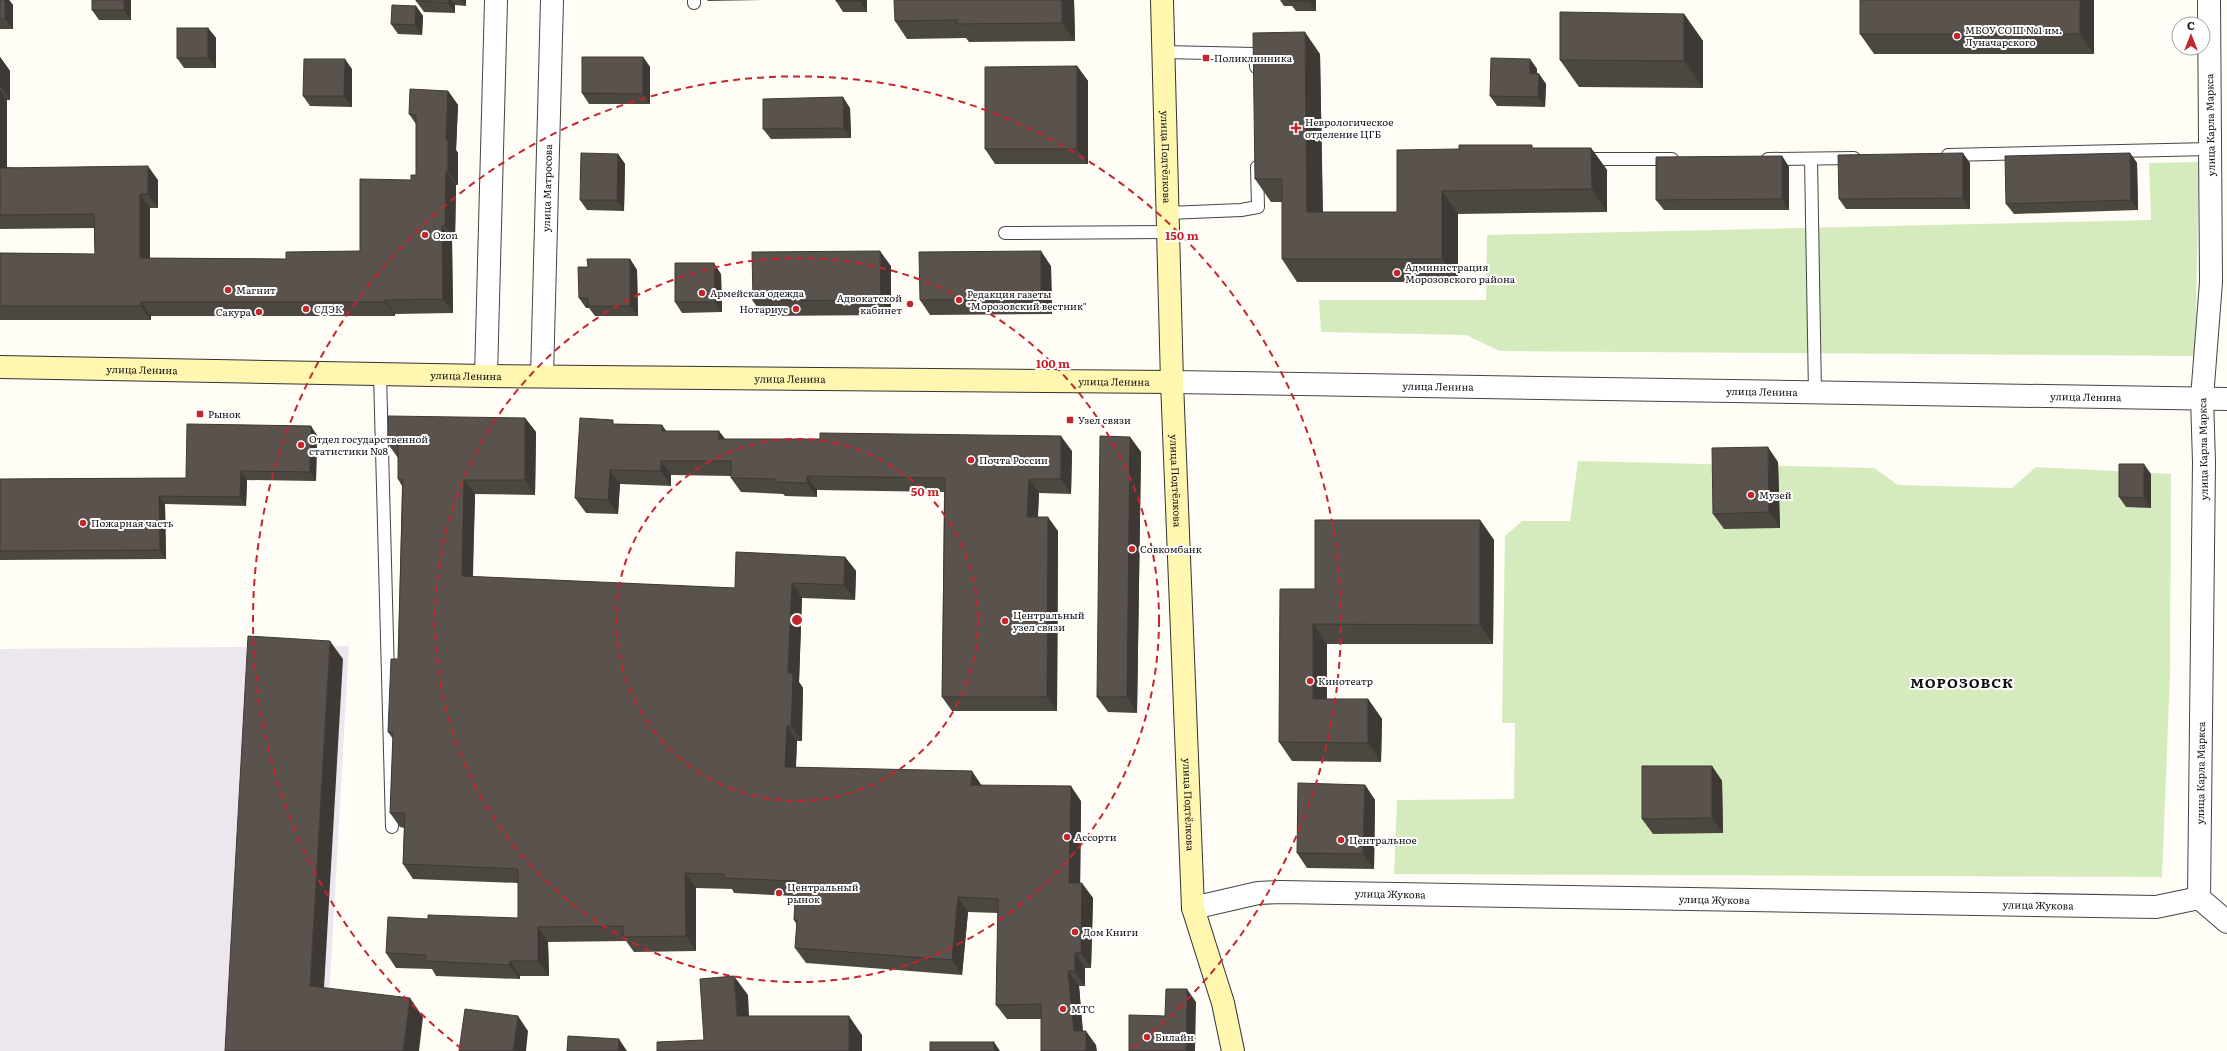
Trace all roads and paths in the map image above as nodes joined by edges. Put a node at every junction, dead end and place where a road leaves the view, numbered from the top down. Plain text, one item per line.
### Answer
1 (496, 0) edge
2 (552, 0) edge
3 (1162, 0) edge
4 (2209, 0) edge
5 (1163, 52) junction
6 (1256, 76) edge
7 (2210, 149) junction
8 (1257, 153) edge
9 (1938, 156) edge
10 (1867, 157) edge
11 (1573, 159) edge
12 (1684, 159) edge
13 (1755, 159) edge
14 (1811, 159) junction
15 (1168, 222) junction
16 (1005, 233) dead end
17 (0, 367) edge
18 (380, 374) junction
19 (486, 376) junction
20 (542, 376) junction
21 (1172, 382) junction
22 (1815, 394) junction
23 (2202, 398) junction
24 (2227, 399) edge
25 (392, 827) edge
26 (2199, 898) junction
27 (1193, 908) junction
28 (2227, 922) edge
29 (1233, 1051) edge

1 - 19 street
2 - 20 street, улица Матросова
3 - 5 main road, улица Подтёлкова
4 - 7 street, улица Карла Маркса
5 - 6 lane
5 - 15 main road, улица Подтёлкова
7 - 9 lane
7 - 23 street, улица Карла Маркса
8 - 15 lane
10 - 14 lane
11 - 12 lane
13 - 14 lane
14 - 22 lane
15 - 16 lane
15 - 21 main road, улица Подтёлкова
17 - 18 main road, улица Ленина
18 - 19 main road, улица Ленина
18 - 25 lane
19 - 20 main road, улица Ленина
20 - 21 main road, улица Ленина
21 - 22 street, улица Ленина
21 - 27 main road, улица Подтёлкова
22 - 23 street, улица Ленина
23 - 24 street, улица Ленина
23 - 26 street, улица Карла Маркса
26 - 27 street, улица Жукова
26 - 28 street
27 - 29 main road, улица Подтёлкова

